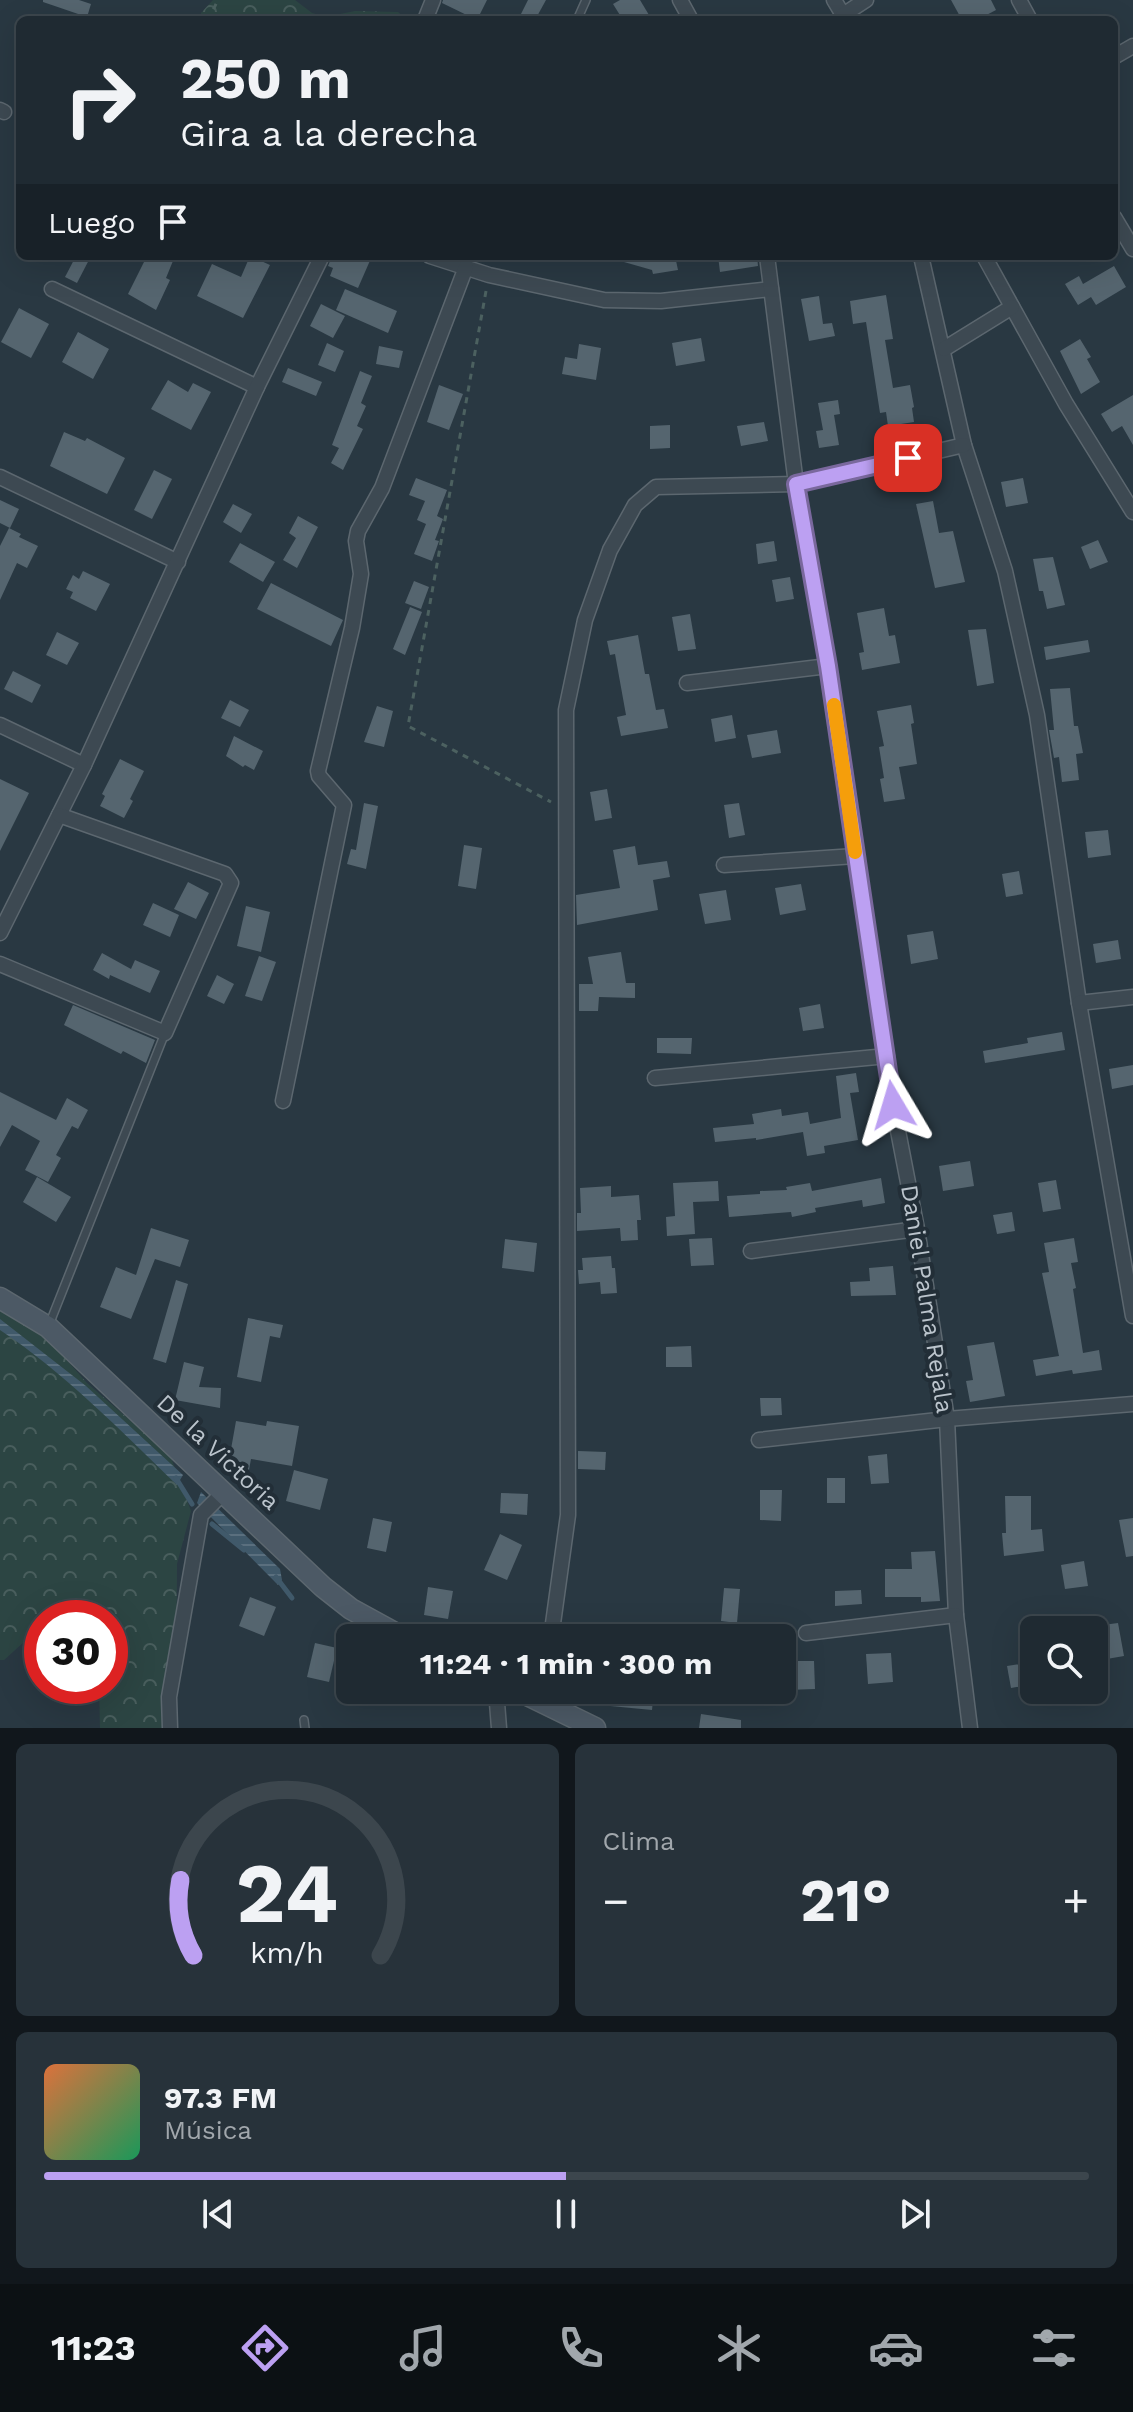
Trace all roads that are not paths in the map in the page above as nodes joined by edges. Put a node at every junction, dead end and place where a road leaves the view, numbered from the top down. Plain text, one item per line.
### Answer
1 (866, 0) edge
2 (847, 16) edge
3 (1118, 224) edge
4 (1133, 249) edge
5 (320, 260) edge
6 (443, 260) edge
7 (767, 260) edge
8 (922, 260) edge
9 (986, 260) edge
10 (466, 267) junction
11 (52, 289) dead end
12 (771, 289) junction
13 (1012, 307) junction
14 (944, 349) junction
15 (257, 387) junction
16 (964, 445) junction
17 (0, 477) edge
18 (796, 484) junction
19 (1133, 512) edge
20 (178, 562) junction
21 (828, 666) junction
22 (687, 683) dead end
23 (0, 725) edge
24 (84, 765) junction
25 (59, 815) junction
26 (855, 856) junction
27 (724, 865) dead end
28 (0, 933) edge
29 (0, 964) edge
30 (1133, 997) edge
31 (1079, 1003) junction
32 (165, 1033) junction
33 (887, 1056) junction
34 (655, 1078) dead end
35 (283, 1101) dead end
36 (917, 1229) junction
37 (751, 1251) dead end
38 (0, 1298) edge
39 (1133, 1316) edge
40 (48, 1327) junction
41 (1133, 1404) edge
42 (947, 1419) junction
43 (759, 1440) dead end
44 (223, 1493) junction
45 (956, 1615) junction
46 (378, 1624) edge
47 (553, 1624) edge
48 (806, 1633) dead end
49 (497, 1704) edge
50 (556, 1704) edge
51 (170, 1728) edge
52 (499, 1728) edge
53 (595, 1728) edge
54 (970, 1728) edge

1 - 2 street
3 - 4 street
5 - 15 street
6 - 10 street
7 - 12 street, Daniel Palma Rejala
8 - 14 street
9 - 13 street
10 - 12 street
10 - 35 street
11 - 15 street
12 - 18 street, Daniel Palma Rejala
13 - 14 street
13 - 19 street
14 - 16 street
15 - 20 street
16 - 18 street
16 - 31 street
17 - 20 street
18 - 21 street, Daniel Palma Rejala
18 - 47 street
20 - 24 street
21 - 22 street
21 - 26 street, Daniel Palma Rejala
23 - 24 street
24 - 25 street
25 - 28 street
25 - 32 street
26 - 27 street
26 - 33 street, Daniel Palma Rejala
29 - 32 street
30 - 31 street
31 - 39 street
32 - 40 lane
33 - 34 street
33 - 36 street, Daniel Palma Rejala
36 - 37 street
36 - 42 street, Daniel Palma Rejala
38 - 40 main road, De la Victoria
40 - 44 main road, De la Victoria
41 - 42 street
42 - 43 street
42 - 45 street, Daniel Palma Rejala
44 - 46 main road, De la Victoria
44 - 51 street
45 - 48 street
45 - 54 street, Daniel Palma Rejala
49 - 52 street
50 - 53 main road

